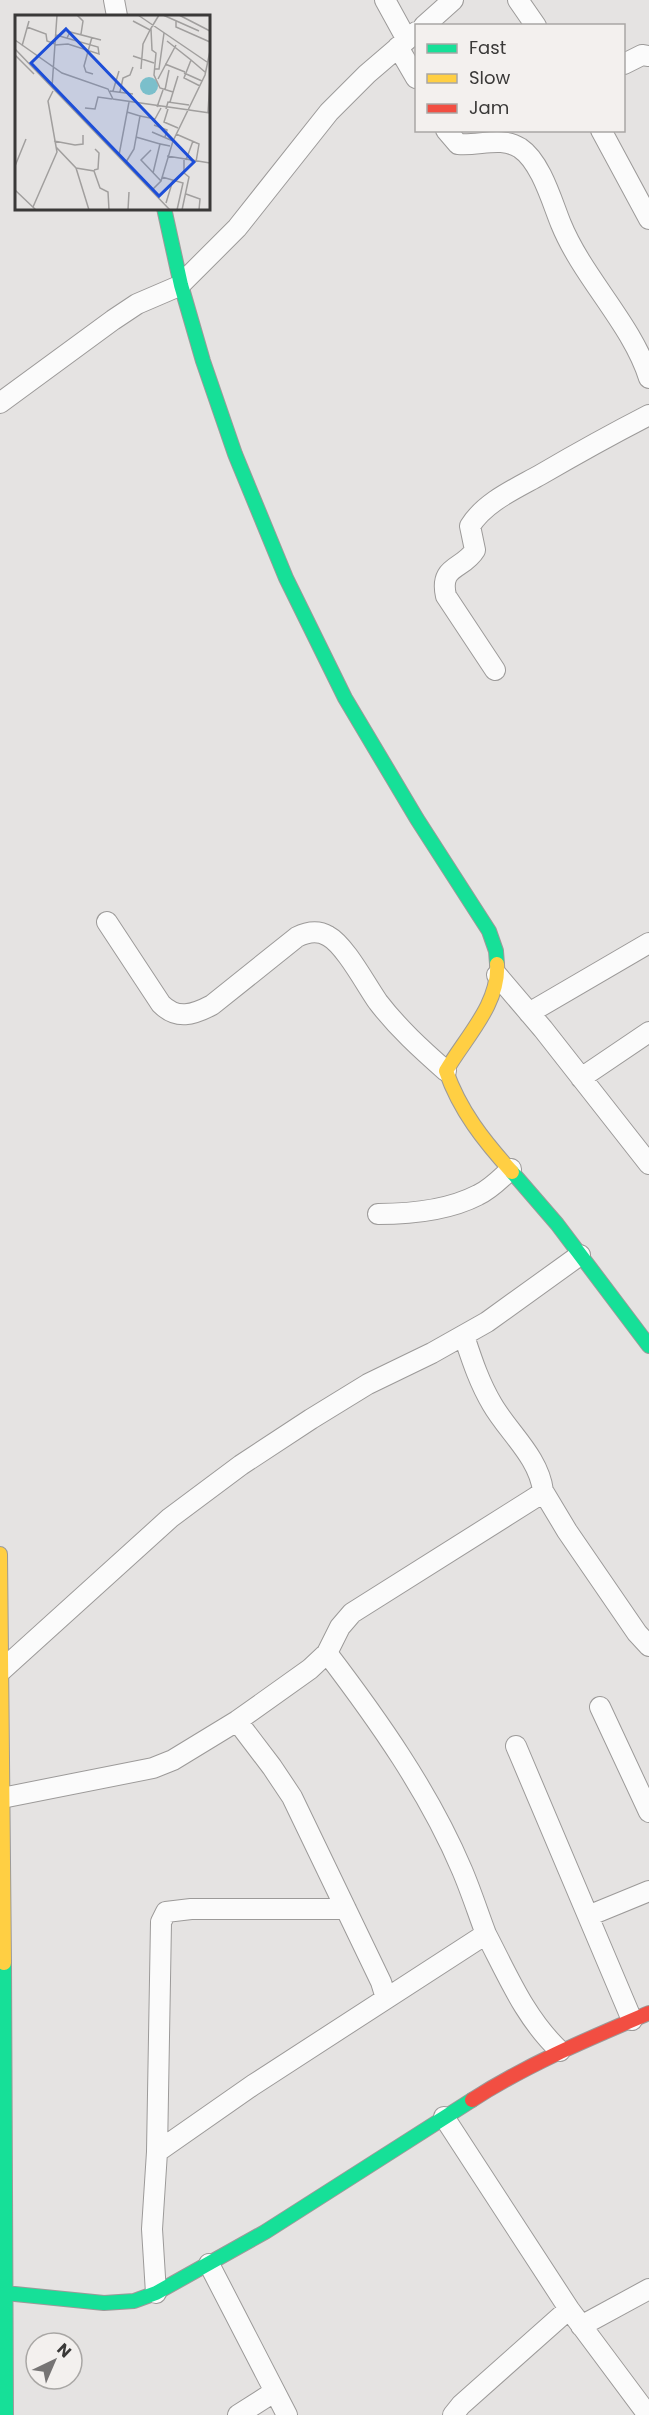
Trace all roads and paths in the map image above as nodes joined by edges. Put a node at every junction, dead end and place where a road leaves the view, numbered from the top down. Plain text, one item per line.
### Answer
1 (114, 0) edge
2 (385, 0) edge
3 (453, 0) edge
4 (518, 0) edge
5 (117, 15) edge
6 (426, 24) edge
7 (535, 24) edge
8 (407, 40) edge
9 (649, 56) edge
10 (625, 64) edge
11 (415, 70) edge
12 (447, 132) edge
13 (602, 132) edge
14 (164, 210) edge
15 (649, 219) edge
16 (179, 286) junction
17 (649, 378) edge
18 (0, 403) edge
19 (649, 415) edge
20 (495, 670) dead end
21 (107, 922) dead end
22 (649, 943) edge
23 (497, 975) junction
24 (529, 1012) junction
25 (649, 1032) edge
26 (446, 1071) junction
27 (581, 1078) junction
28 (649, 1164) edge
29 (511, 1169) junction
30 (378, 1214) dead end
31 (580, 1255) junction
32 (464, 1336) junction
33 (649, 1346) edge
34 (543, 1491) junction
35 (0, 1554) edge
36 (649, 1646) edge
37 (327, 1653) junction
38 (2, 1670) junction
39 (600, 1707) dead end
40 (237, 1721) junction
41 (516, 1746) dead end
42 (2, 1798) junction
43 (647, 1799) edge
44 (649, 1891) edge
45 (346, 1909) junction
46 (588, 1916) junction
47 (486, 1934) junction
48 (386, 1998) junction
49 (640, 2017) edge
50 (560, 2051) junction
51 (444, 2117) junction
52 (157, 2152) junction
53 (209, 2264) junction
54 (649, 2289) edge
55 (156, 2293) junction
56 (5, 2294) junction
57 (568, 2309) junction
58 (581, 2326) junction
59 (274, 2392) junction
60 (6, 2415) edge
61 (238, 2415) edge
62 (287, 2415) edge
63 (453, 2415) edge
64 (648, 2415) edge

1 - 5 street
2 - 8 street
3 - 6 street
4 - 7 street
8 - 11 street
8 - 16 street
9 - 10 street
12 - 17 street
13 - 15 street
14 - 16 street
16 - 18 street
16 - 23 street
19 - 20 street
21 - 26 street
22 - 24 street
23 - 24 street
23 - 26 street
24 - 27 street
25 - 27 street
26 - 29 street
27 - 28 street
29 - 30 street
29 - 31 street
31 - 32 street
31 - 33 street
32 - 34 street
32 - 38 street
34 - 36 street
34 - 37 street
35 - 38 street
37 - 40 street
37 - 47 street
38 - 42 street
39 - 43 street
40 - 42 street
40 - 45 street
41 - 46 street
42 - 56 street
44 - 46 street
45 - 48 street
45 - 52 street
46 - 49 street
47 - 48 street
47 - 50 street
48 - 52 street
49 - 50 street
50 - 51 street
51 - 53 street
51 - 57 street
52 - 55 street
53 - 55 street
53 - 59 street
54 - 58 street
55 - 56 street
56 - 60 street
57 - 58 street
57 - 63 street
58 - 64 street
59 - 61 street
59 - 62 street

